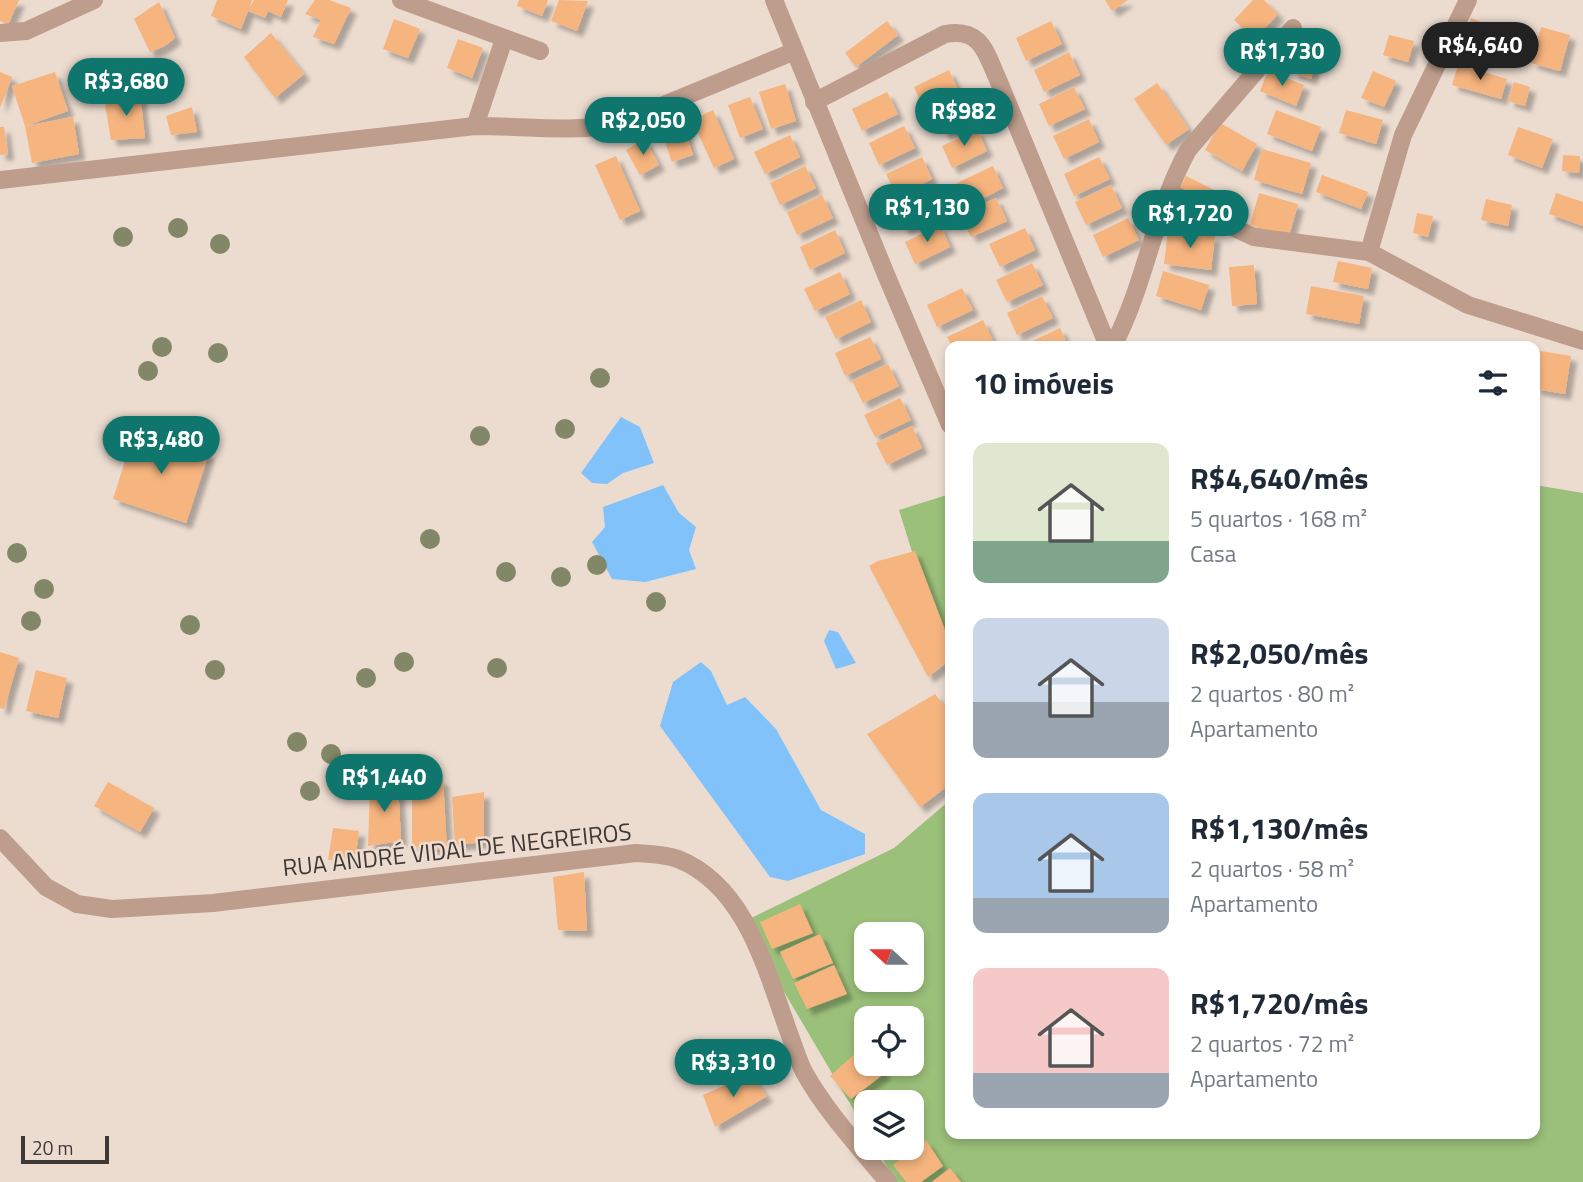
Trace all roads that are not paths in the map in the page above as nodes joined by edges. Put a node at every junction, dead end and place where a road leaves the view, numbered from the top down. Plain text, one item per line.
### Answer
1 (94, 0) edge
2 (401, 0) edge
3 (774, 0) edge
4 (1468, 0) edge
5 (1293, 28) dead end
6 (0, 33) edge
7 (504, 39) junction
8 (540, 51) dead end
9 (795, 51) junction
10 (814, 102) junction
11 (475, 126) junction
12 (0, 180) edge
13 (1169, 191) junction
14 (1369, 252) junction
15 (1109, 341) edge
16 (1114, 341) edge
17 (1583, 341) edge
18 (945, 413) edge
19 (0, 838) edge
20 (888, 1182) edge

1 - 6 street
2 - 7 street
3 - 9 street
4 - 14 street
5 - 13 street
7 - 8 street
7 - 11 street
9 - 10 street
9 - 11 street
10 - 15 street
10 - 18 street
11 - 12 street
13 - 14 street
13 - 16 street
14 - 17 street
19 - 20 street, RUA ANDRÉ VIDAL DE NEGREIROS

